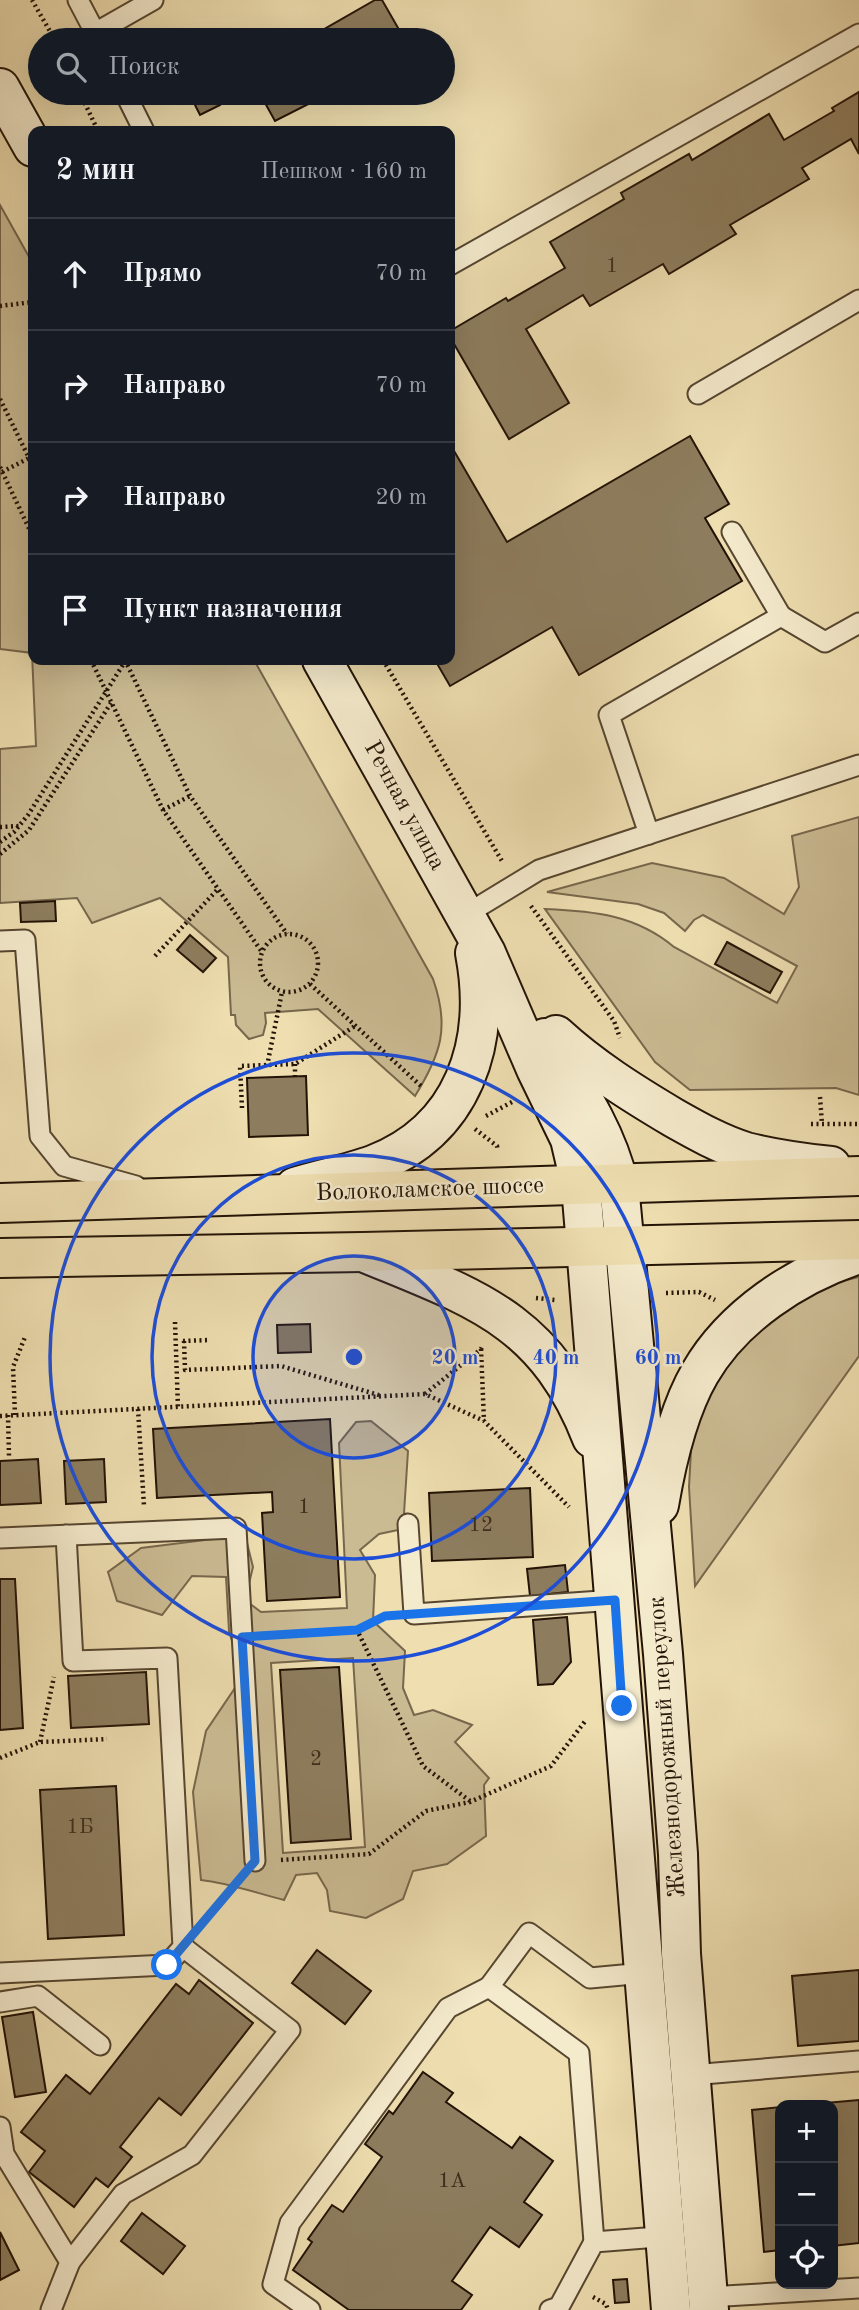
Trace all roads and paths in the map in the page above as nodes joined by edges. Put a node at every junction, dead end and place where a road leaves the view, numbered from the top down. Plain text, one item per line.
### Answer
1 (32, 0) edge
2 (78, 0) edge
3 (153, 0) edge
4 (48, 28) edge
5 (92, 28) edge
6 (111, 28) edge
7 (859, 34) edge
8 (0, 88) edge
9 (86, 105) edge
10 (131, 105) edge
11 (96, 126) edge
12 (142, 126) edge
13 (28, 138) edge
14 (455, 262) edge
15 (859, 300) edge
16 (28, 303) edge
17 (0, 306) edge
18 (698, 394) dead end
19 (0, 399) edge
20 (8, 416) junction
21 (0, 420) edge
22 (28, 456) edge
23 (28, 458) edge
24 (1, 469) edge
25 (0, 487) edge
26 (10, 488) junction
27 (28, 526) edge
28 (732, 532) dead end
29 (781, 616) junction
30 (859, 623) edge
31 (93, 665) edge
32 (122, 665) edge
33 (127, 665) edge
34 (325, 665) edge
35 (106, 693) junction
36 (111, 703) junction
37 (859, 765) edge
38 (190, 796) junction
39 (163, 810) junction
40 (20, 826) junction
41 (0, 827) edge
42 (649, 834) junction
43 (0, 842) edge
44 (0, 853) edge
45 (218, 889) junction
46 (474, 930) junction
47 (287, 934) junction
48 (0, 941) edge
49 (262, 952) junction
50 (155, 956) dead end
51 (310, 984) junction
52 (282, 992) junction
53 (526, 1008) junction
54 (355, 1026) junction
55 (295, 1064) junction
56 (267, 1066) junction
57 (295, 1077) dead end
58 (426, 1090) dead end
59 (820, 1097) dead end
60 (515, 1100) dead end
61 (242, 1108) dead end
62 (481, 1119) dead end
63 (822, 1125) dead end
64 (859, 1170) edge
65 (859, 1176) edge
66 (619, 1185) junction
67 (581, 1186) junction
68 (266, 1195) junction
69 (177, 1197) junction
70 (0, 1203) edge
71 (859, 1240) edge
72 (605, 1245) junction
73 (363, 1252) junction
74 (859, 1254) edge
75 (0, 1258) edge
76 (654, 1294) dead end
77 (717, 1301) dead end
78 (175, 1322) dead end
79 (25, 1337) dead end
80 (210, 1340) dead end
81 (485, 1340) dead end
82 (176, 1341) junction
83 (184, 1341) junction
84 (481, 1349) junction
85 (425, 1394) junction
86 (387, 1397) junction
87 (178, 1408) junction
88 (138, 1409) junction
89 (8, 1415) junction
90 (15, 1415) junction
91 (0, 1416) edge
92 (484, 1421) junction
93 (9, 1456) dead end
94 (605, 1469) junction
95 (578, 1516) dead end
96 (408, 1524) dead end
97 (145, 1532) junction
98 (65, 1535) junction
99 (0, 1538) edge
100 (653, 1545) junction
101 (615, 1600) junction
102 (414, 1614) junction
103 (357, 1630) junction
104 (242, 1637) junction
105 (73, 1661) junction
106 (588, 1717) dead end
107 (107, 1739) dead end
108 (40, 1742) junction
109 (0, 1758) edge
110 (470, 1802) junction
111 (255, 1861) junction
112 (183, 1947) junction
113 (0, 1973) edge
114 (644, 1973) junction
115 (489, 1987) junction
116 (0, 2002) edge
117 (100, 2045) dead end
118 (859, 2061) edge
119 (691, 2076) junction
120 (0, 2127) edge
121 (2, 2155) edge
122 (703, 2233) junction
123 (665, 2236) junction
124 (594, 2242) junction
125 (70, 2262) junction
126 (859, 2288) edge
127 (709, 2304) edge
128 (51, 2310) edge
129 (310, 2310) edge
130 (550, 2310) edge
131 (671, 2310) edge

1 - 4 path
2 - 5 lane
3 - 6 lane
7 - 14 lane
8 - 13 street
9 - 11 path
10 - 12 lane
15 - 18 lane
16 - 17 path
19 - 20 path
20 - 21 path
20 - 22 path
23 - 24 path
24 - 26 path
25 - 26 path
26 - 27 path
28 - 29 lane
29 - 30 lane
29 - 42 lane
31 - 35 path
32 - 35 path
33 - 38 path
34 - 46 street, Речная улица
35 - 36 path
35 - 40 path
36 - 39 path
36 - 44 path
37 - 42 lane
38 - 39 path
38 - 47 path
39 - 45 path
40 - 41 path
40 - 43 path
42 - 46 lane
45 - 49 path
45 - 50 path
46 - 53 street, Речная улица
46 - 67 street, Речная улица
46 - 68 street
47 - 49 path
47 - 51 path
48 - 69 lane
49 - 52 path
51 - 52 path
51 - 54 path
52 - 56 path
53 - 64 street
53 - 66 street, Речная улица
54 - 55 path
54 - 58 path
55 - 56 path
55 - 57 path
56 - 61 path
59 - 63 path
60 - 62 path
65 - 66 main road, Волоколамское шоссе
66 - 67 main road, Волоколамское шоссе
66 - 72 street, Железнодорожный переулок
67 - 68 main road, Волоколамское шоссе
67 - 72 street, Железнодорожный переулок
68 - 69 main road, Волоколамское шоссе
69 - 70 main road, Волоколамское шоссе
71 - 72 main road
72 - 73 main road
72 - 94 street, Железнодорожный переулок
72 - 100 street, Железнодорожный переулок
73 - 75 main road
73 - 94 street
74 - 100 street
76 - 77 path
78 - 82 path
79 - 90 path
80 - 83 path
81 - 84 path
82 - 83 path
82 - 87 path
83 - 86 path
84 - 85 path
84 - 92 path
85 - 86 path
85 - 92 path
86 - 87 path
87 - 88 path
88 - 90 path
88 - 97 path
89 - 90 path
89 - 91 path
89 - 93 path
92 - 95 path
94 - 101 street, Железнодорожный переулок
96 - 102 lane
97 - 98 lane
97 - 104 lane
98 - 99 lane
98 - 105 lane
100 - 119 street, Железнодорожный переулок
101 - 102 lane
101 - 114 street, Железнодорожный переулок
102 - 103 path
103 - 104 path
103 - 110 path
104 - 111 lane
105 - 108 path
105 - 112 lane
106 - 110 path
107 - 108 path
108 - 109 path
110 - 111 path
111 - 112 path
112 - 113 lane
112 - 125 lane
114 - 115 lane
114 - 123 street, Железнодорожный переулок
115 - 124 lane
115 - 129 lane
116 - 117 lane
118 - 119 lane
119 - 122 street, Железнодорожный переулок
120 - 121 lane
121 - 125 lane
122 - 123 lane
122 - 127 street, Железнодорожный переулок
123 - 124 lane
123 - 131 street, Железнодорожный переулок
124 - 130 lane
125 - 128 lane
126 - 127 lane

